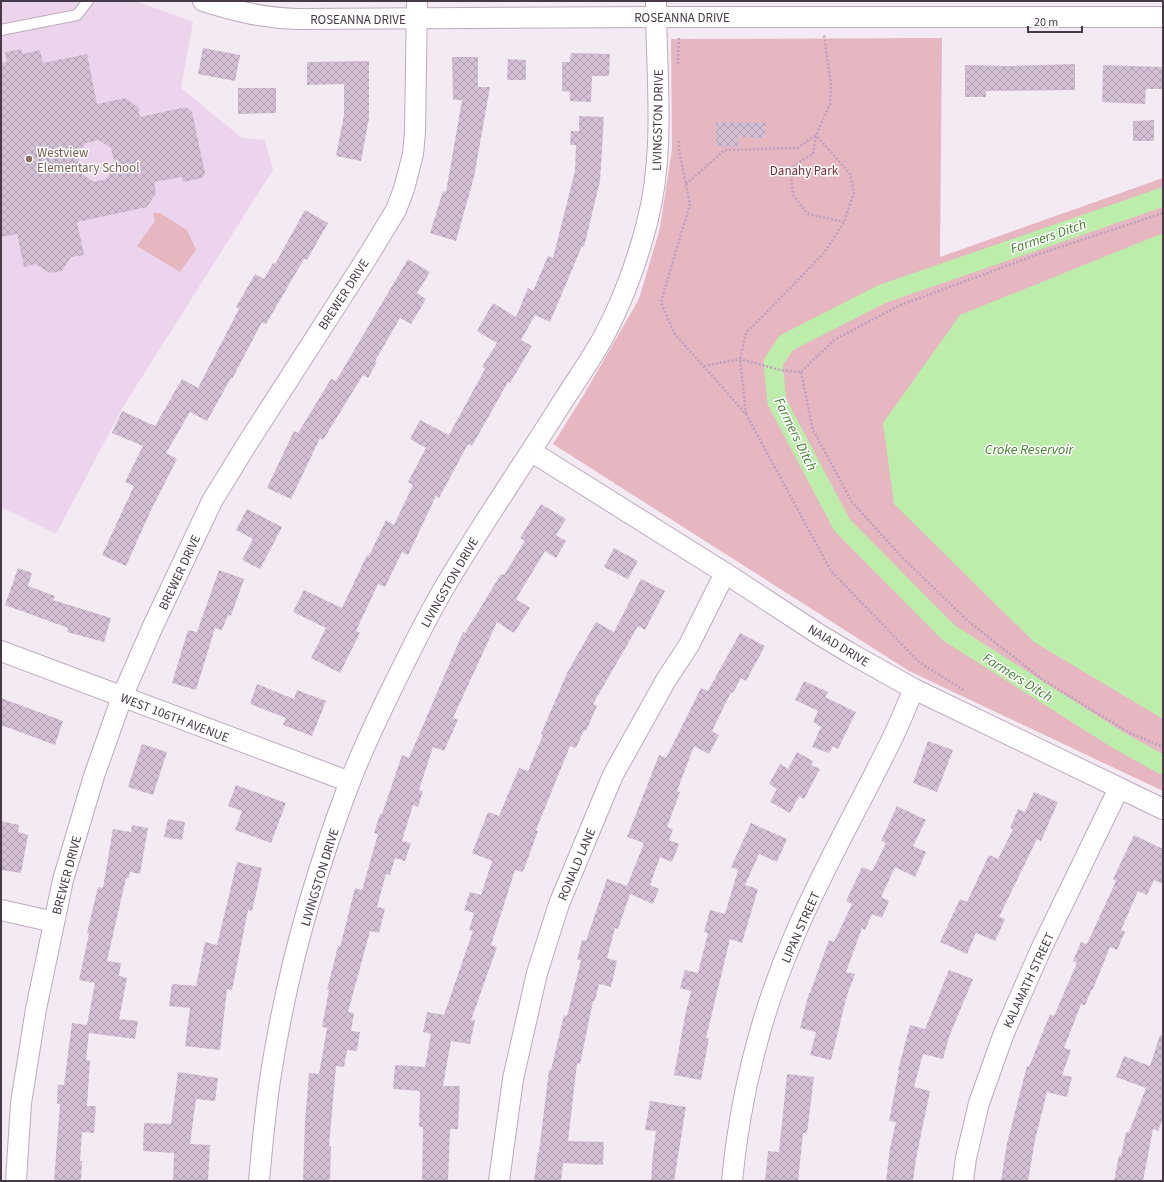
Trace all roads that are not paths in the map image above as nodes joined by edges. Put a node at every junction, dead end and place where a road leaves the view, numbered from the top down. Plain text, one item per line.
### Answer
1 (88, 1) edge
2 (203, 1) edge
3 (656, 9) edge
4 (898, 9) edge
5 (1138, 9) edge
6 (417, 10) edge
7 (1163, 17) edge
8 (1, 30) edge
9 (532, 452) junction
10 (725, 573) junction
11 (1, 651) edge
12 (914, 689) junction
13 (122, 697) junction
14 (350, 782) junction
15 (1119, 788) junction
16 (1163, 809) edge
17 (1, 910) edge
18 (54, 922) junction
19 (16, 1181) edge
20 (259, 1181) edge
21 (499, 1181) edge
22 (732, 1181) edge
23 (963, 1181) edge

1 - 8 lane
2 - 6 street, ROSEANNA DRIVE
3 - 4 street, ROSEANNA DRIVE
3 - 6 street, ROSEANNA DRIVE
3 - 9 street, LIVINGSTON DRIVE
4 - 5 street, ROSEANNA DRIVE
5 - 7 street, ROSEANNA DRIVE
6 - 13 street, BREWER DRIVE
9 - 10 street, NAIAD DRIVE
9 - 14 street, LIVINGSTON DRIVE
10 - 12 street, NAIAD DRIVE
10 - 21 street, RONALD LANE
11 - 13 street, WEST 106TH AVENUE
12 - 15 street, NAIAD DRIVE
12 - 22 street, LIPAN STREET
13 - 14 street, WEST 106TH AVENUE
13 - 18 street, BREWER DRIVE
14 - 20 street, LIVINGSTON DRIVE
15 - 16 street, NAIAD DRIVE
15 - 23 street, KALAMATH STREET
17 - 18 street
18 - 19 street, BREWER DRIVE

